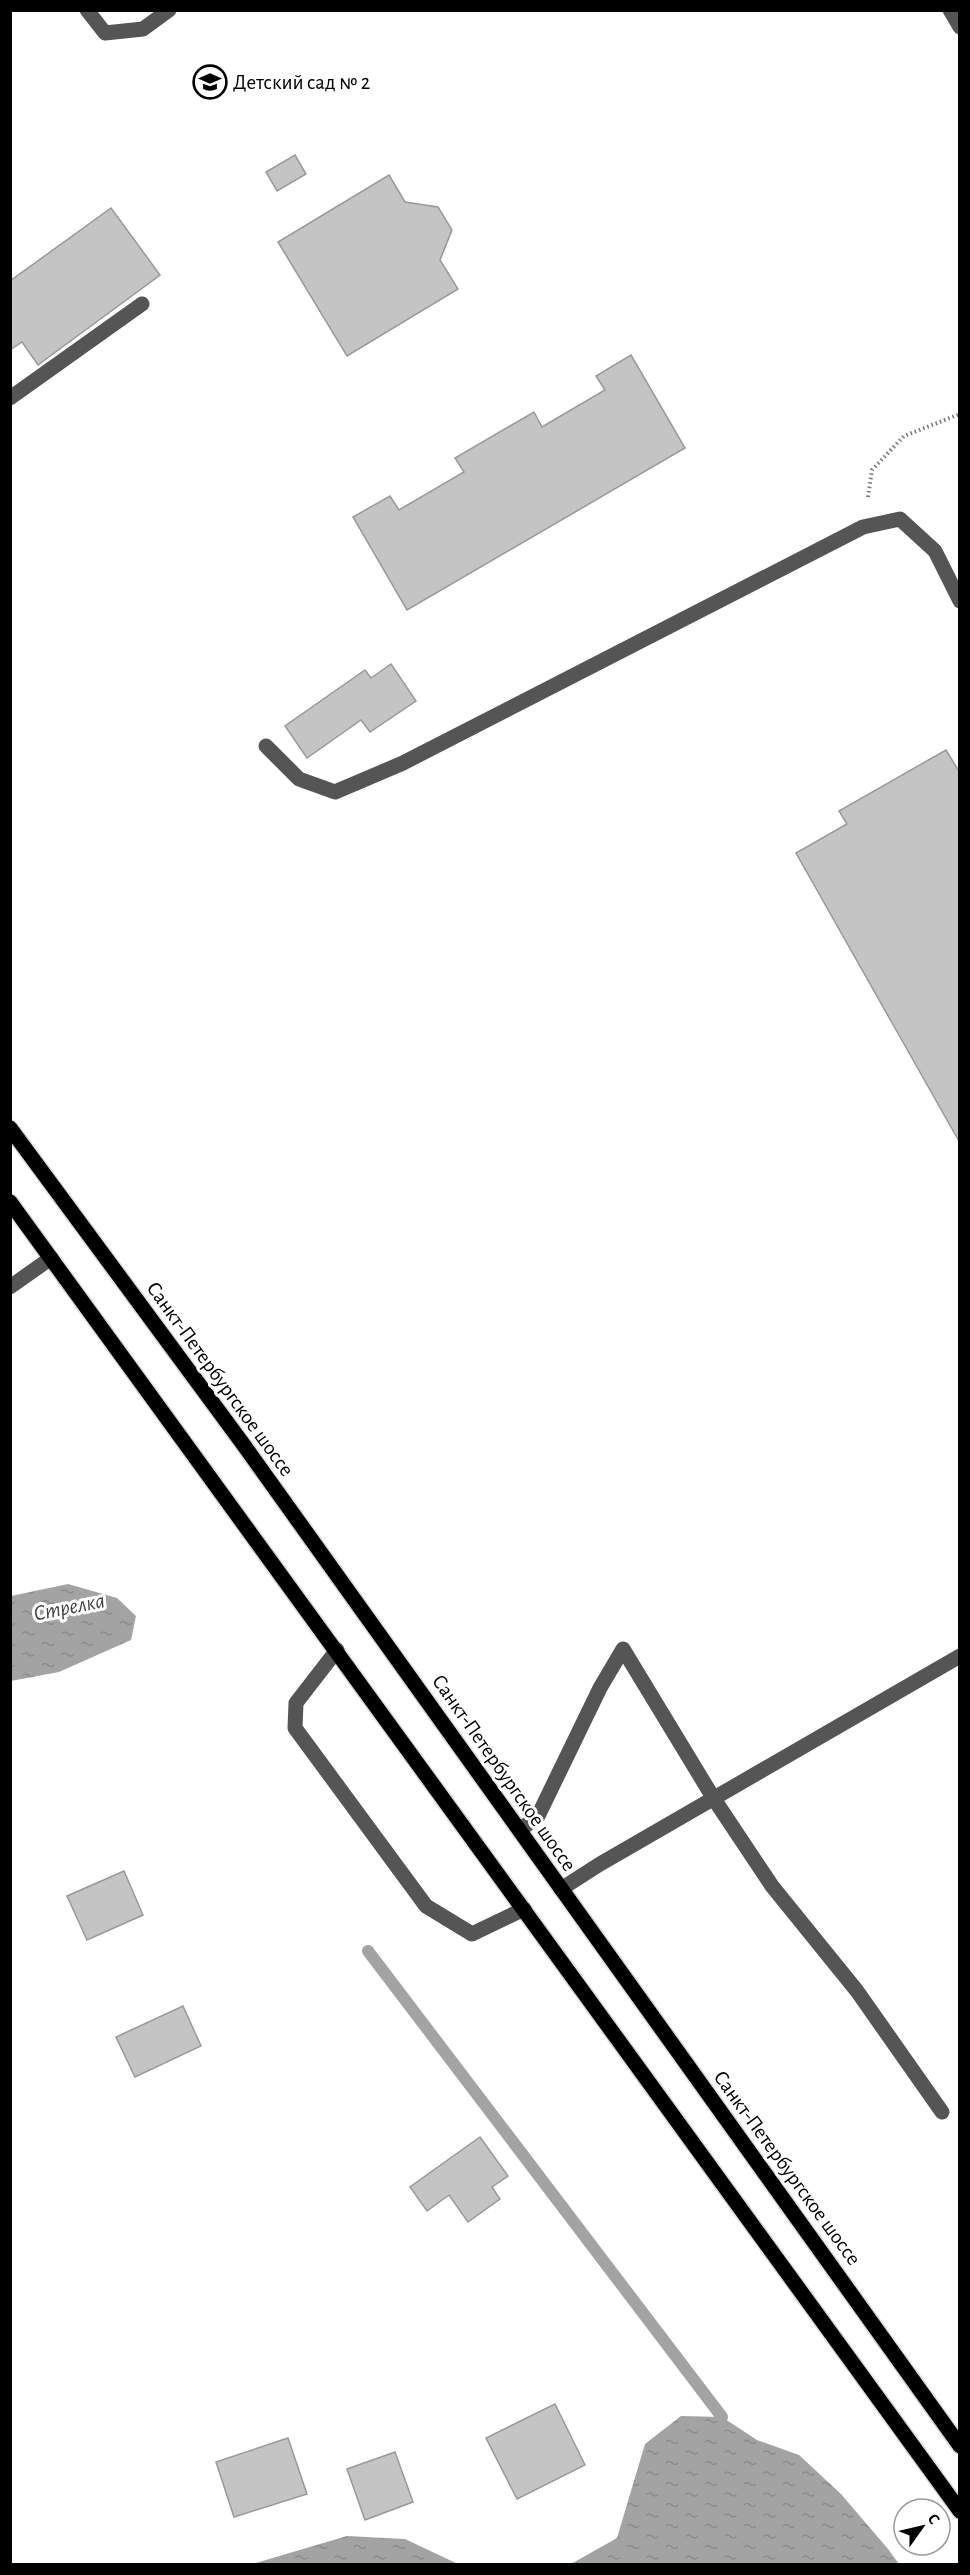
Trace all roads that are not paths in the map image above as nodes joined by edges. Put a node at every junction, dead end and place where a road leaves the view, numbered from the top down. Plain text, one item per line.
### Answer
1 (87, 10) edge
2 (169, 10) edge
3 (950, 10) edge
4 (960, 27) edge
5 (142, 304) dead end
6 (10, 398) edge
7 (960, 601) edge
8 (266, 746) dead end
9 (10, 1128) edge
10 (10, 1202) edge
11 (51, 1258) junction
12 (10, 1287) edge
13 (337, 1650) junction
14 (960, 1656) edge
15 (714, 1799) junction
16 (520, 1830) junction
17 (561, 1889) junction
18 (524, 1909) junction
19 (942, 2112) dead end
20 (960, 2446) edge
21 (960, 2511) edge

1 - 2 lane
3 - 4 lane
5 - 6 lane
7 - 8 lane
9 - 16 main road, Санкт-Петербургское шоссе
10 - 11 main road
11 - 12 lane
11 - 13 main road
13 - 18 main road
13 - 18 lane
14 - 15 lane
15 - 16 lane
15 - 17 lane
15 - 19 lane
16 - 17 main road, Санкт-Петербургское шоссе
17 - 20 main road, Санкт-Петербургское шоссе
18 - 21 main road

